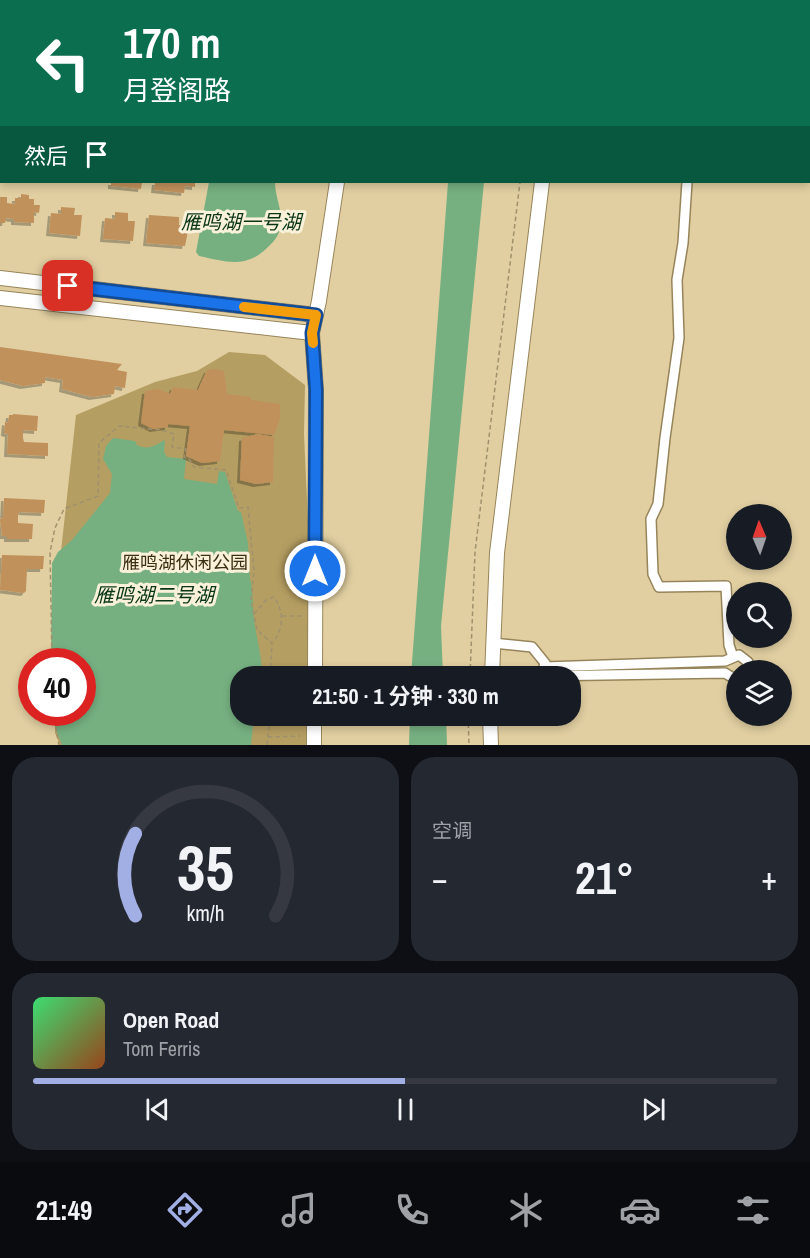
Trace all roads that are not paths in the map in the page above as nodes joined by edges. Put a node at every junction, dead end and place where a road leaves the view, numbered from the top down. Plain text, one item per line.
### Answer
1 (337, 183) edge
2 (542, 183) edge
3 (687, 183) edge
4 (0, 278) edge
5 (0, 298) edge
6 (316, 315) junction
7 (312, 333) junction
8 (493, 643) junction
9 (733, 657) junction
10 (745, 660) edge
11 (315, 666) edge
12 (492, 666) edge
13 (544, 666) edge
14 (581, 670) edge
15 (581, 673) edge
16 (726, 674) edge
17 (491, 726) edge
18 (491, 745) edge

1 - 6 street
2 - 8 street
3 - 9 street
4 - 6 street
5 - 7 street
6 - 7 street
7 - 11 street
8 - 12 street
8 - 13 street
9 - 10 street
9 - 14 street
15 - 16 street
17 - 18 street

